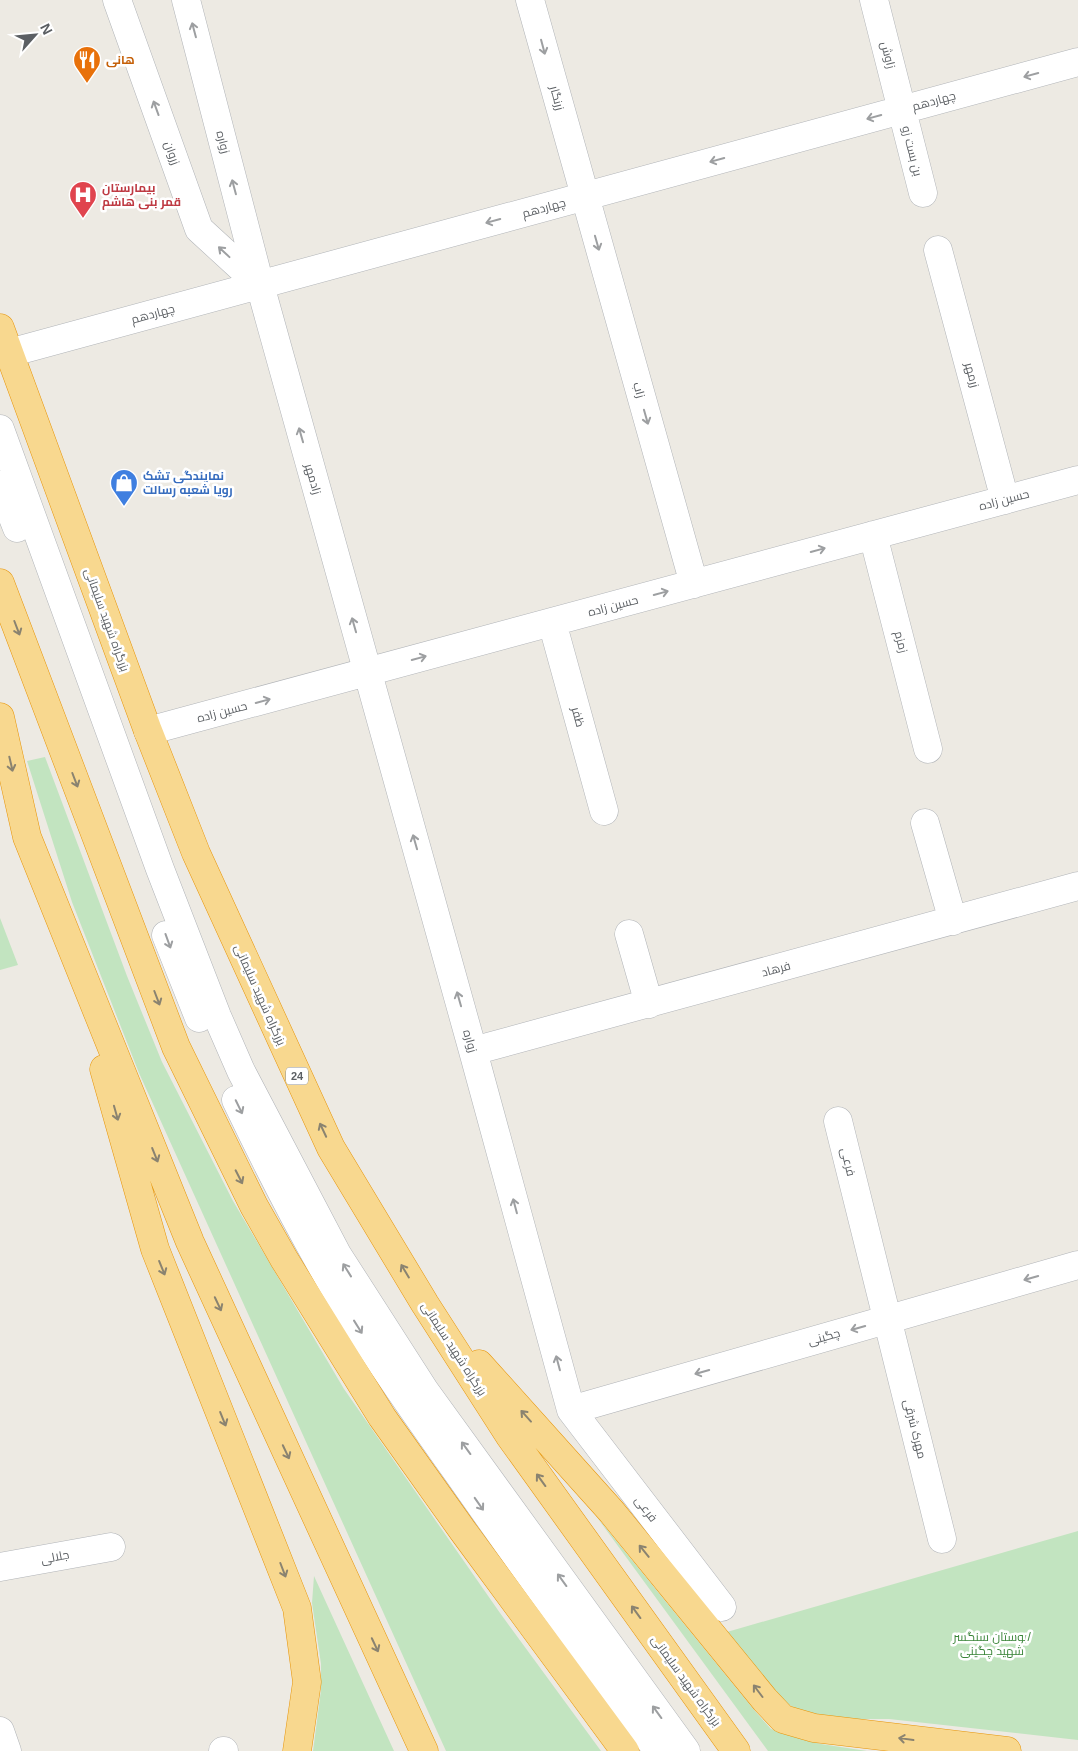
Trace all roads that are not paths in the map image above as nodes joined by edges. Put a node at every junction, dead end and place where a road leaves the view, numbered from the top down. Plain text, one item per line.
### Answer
1 (117, 0) edge
2 (186, 0) edge
3 (530, 0) edge
4 (874, 0) edge
5 (1078, 62) edge
6 (902, 110) junction
7 (923, 193) dead end
8 (584, 196) junction
9 (938, 250) dead end
10 (260, 285) junction
11 (0, 328) edge
12 (9, 353) junction
13 (0, 429) edge
14 (1078, 480) edge
15 (0, 485) edge
16 (1005, 500) junction
17 (873, 535) junction
18 (0, 583) edge
19 (694, 584) junction
20 (552, 622) junction
21 (367, 672) junction
22 (0, 717) edge
23 (148, 731) junction
24 (928, 749) dead end
25 (604, 811) dead end
26 (925, 823) dead end
27 (1078, 886) edge
28 (953, 921) junction
29 (65, 931) junction
30 (630, 934) dead end
31 (649, 1004) junction
32 (473, 1051) junction
33 (838, 1121) dead end
34 (1078, 1264) edge
35 (425, 1304) junction
36 (888, 1319) junction
37 (571, 1410) junction
38 (942, 1539) dead end
39 (111, 1547) dead end
40 (0, 1567) edge
41 (722, 1607) dead end
42 (0, 1731) edge
43 (938, 1748) edge
44 (7, 1751) edge
45 (296, 1751) edge
46 (424, 1751) edge
47 (625, 1751) edge
48 (658, 1751) edge
49 (686, 1751) edge
50 (736, 1751) edge
51 (1007, 1751) edge

10 -> 1 street, زروان
10 -> 2 street, زواره
3 -> 8 street, زرنگار
4 - 6 street, زاوش
5 -> 6 street, چهاردهم
6 - 7 street, بن بست زو
6 -> 8 street, چهاردهم
8 -> 10 street, چهاردهم
8 -> 19 street, زاب
9 - 16 street, زرمهر
10 - 12 street, چهاردهم
21 -> 10 street, زادمهر
11 - 12 highway, بزرگراه شهید سلیمانی / 24
12 - 23 highway, بزرگراه شهید سلیمانی / 24
49 -> 13 street
14 - 16 street, حسین زاده
15 -> 48 street
16 - 17 street, حسین زاده
19 -> 17 street, حسین زاده
17 - 24 street, زمزم
18 -> 47 highway
20 -> 19 street, حسین زاده
21 -> 20 street, حسین زاده
20 - 25 street, ظفر
23 -> 21 street, حسین زاده
32 -> 21 street, زواره
22 -> 29 highway
35 -> 23 highway, بزرگراه شهید سلیمانی / 24
26 - 28 street
27 - 28 street, فرهاد
28 - 31 street, فرهاد
29 -> 45 highway
29 -> 46 highway
30 - 31 street
31 - 32 street, فرهاد
37 -> 32 street, زواره
33 - 36 street, فرعی
34 -> 36 street, چگینی
43 -> 35 highway
50 -> 35 highway, بزرگراه شهید سلیمانی / 24
36 -> 37 street, چگینی
36 - 38 street, مهرک شرقی
37 - 41 street, فرعی
39 - 40 street, جلالی
42 - 44 street
43 - 51 highway

